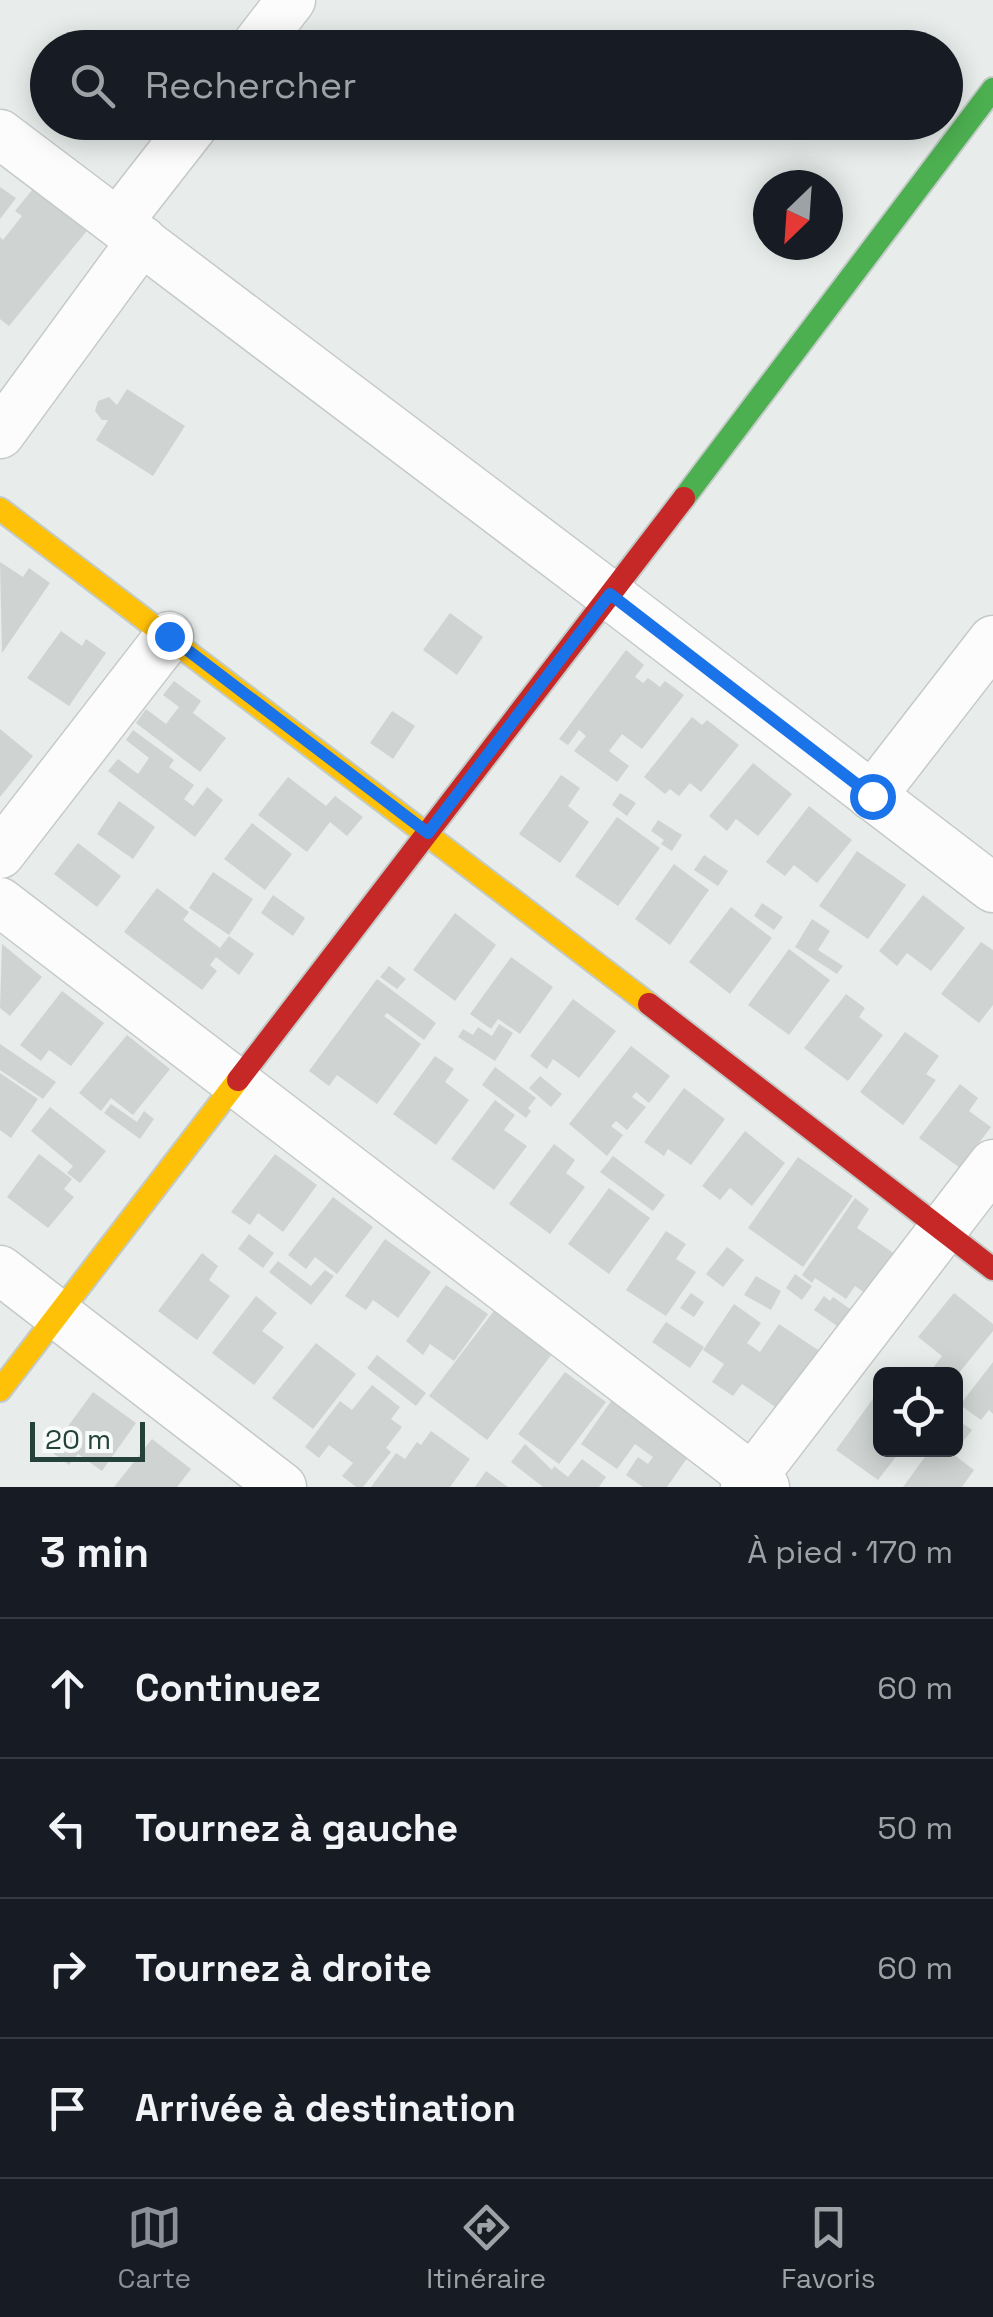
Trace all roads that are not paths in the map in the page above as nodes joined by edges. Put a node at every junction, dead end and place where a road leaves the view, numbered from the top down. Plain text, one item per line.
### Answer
1 (291, 0) edge
2 (268, 30) edge
3 (993, 89) edge
4 (963, 129) edge
5 (0, 134) edge
6 (185, 140) edge
7 (954, 140) edge
8 (130, 231) junction
9 (0, 434) edge
10 (0, 509) edge
11 (610, 594) junction
12 (169, 636) junction
13 (993, 640) edge
14 (872, 796) junction
15 (428, 833) junction
16 (0, 854) edge
17 (993, 888) edge
18 (0, 902) edge
19 (238, 1081) junction
20 (993, 1164) edge
21 (942, 1230) junction
22 (993, 1269) edge
23 (0, 1270) edge
24 (58, 1315) junction
25 (0, 1390) edge
26 (754, 1484) edge
27 (282, 1487) edge

1 - 2 street
3 - 4 street
5 - 8 street
6 - 8 street
7 - 11 street
8 - 9 street
8 - 11 street
10 - 12 street
11 - 14 street
11 - 15 street
12 - 15 street
12 - 16 street
13 - 14 street
14 - 17 street
15 - 19 street
15 - 21 street
18 - 19 street
19 - 24 street
19 - 26 street
20 - 21 street
21 - 22 street
21 - 26 street
23 - 24 street
24 - 25 street
24 - 27 street

